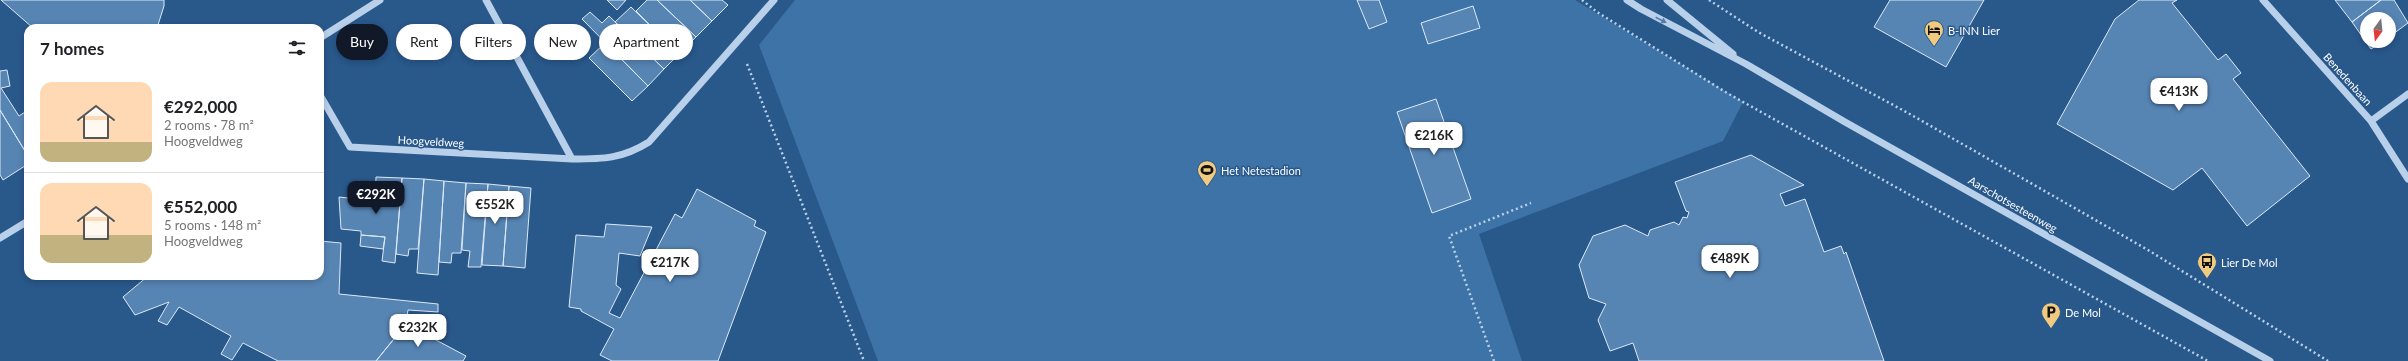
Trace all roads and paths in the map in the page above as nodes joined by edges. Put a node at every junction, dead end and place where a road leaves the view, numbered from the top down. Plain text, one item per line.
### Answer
1 (380, 0) edge
2 (486, 0) edge
3 (774, 0) edge
4 (1582, 0) edge
5 (1627, 0) edge
6 (1667, 0) edge
7 (1709, 0) edge
8 (2263, 0) edge
9 (324, 35) edge
10 (738, 42) junction
11 (1746, 64) junction
12 (2408, 94) edge
13 (324, 102) edge
14 (2371, 121) junction
15 (572, 159) junction
16 (2408, 179) edge
17 (1531, 203) dead end
18 (24, 223) edge
19 (0, 238) edge
20 (864, 361) edge
21 (1494, 361) edge
22 (2208, 361) edge
23 (2270, 361) edge
24 (2328, 361) edge

1 - 9 street
2 - 15 street
3 - 10 street, Hoogveldweg
4 - 22 path
5 -> 11 street, Aarschotsesteenweg
6 - 11 street, Aarschotsesteenweg
7 - 24 path
8 - 14 street, Benedenbaan
10 - 15 street, Hoogveldweg
10 - 20 path
11 - 23 street, Aarschotsesteenweg
12 - 14 street
13 - 15 street, Hoogveldweg
14 - 16 street, Benedenbaan
17 - 21 path
18 - 19 street

